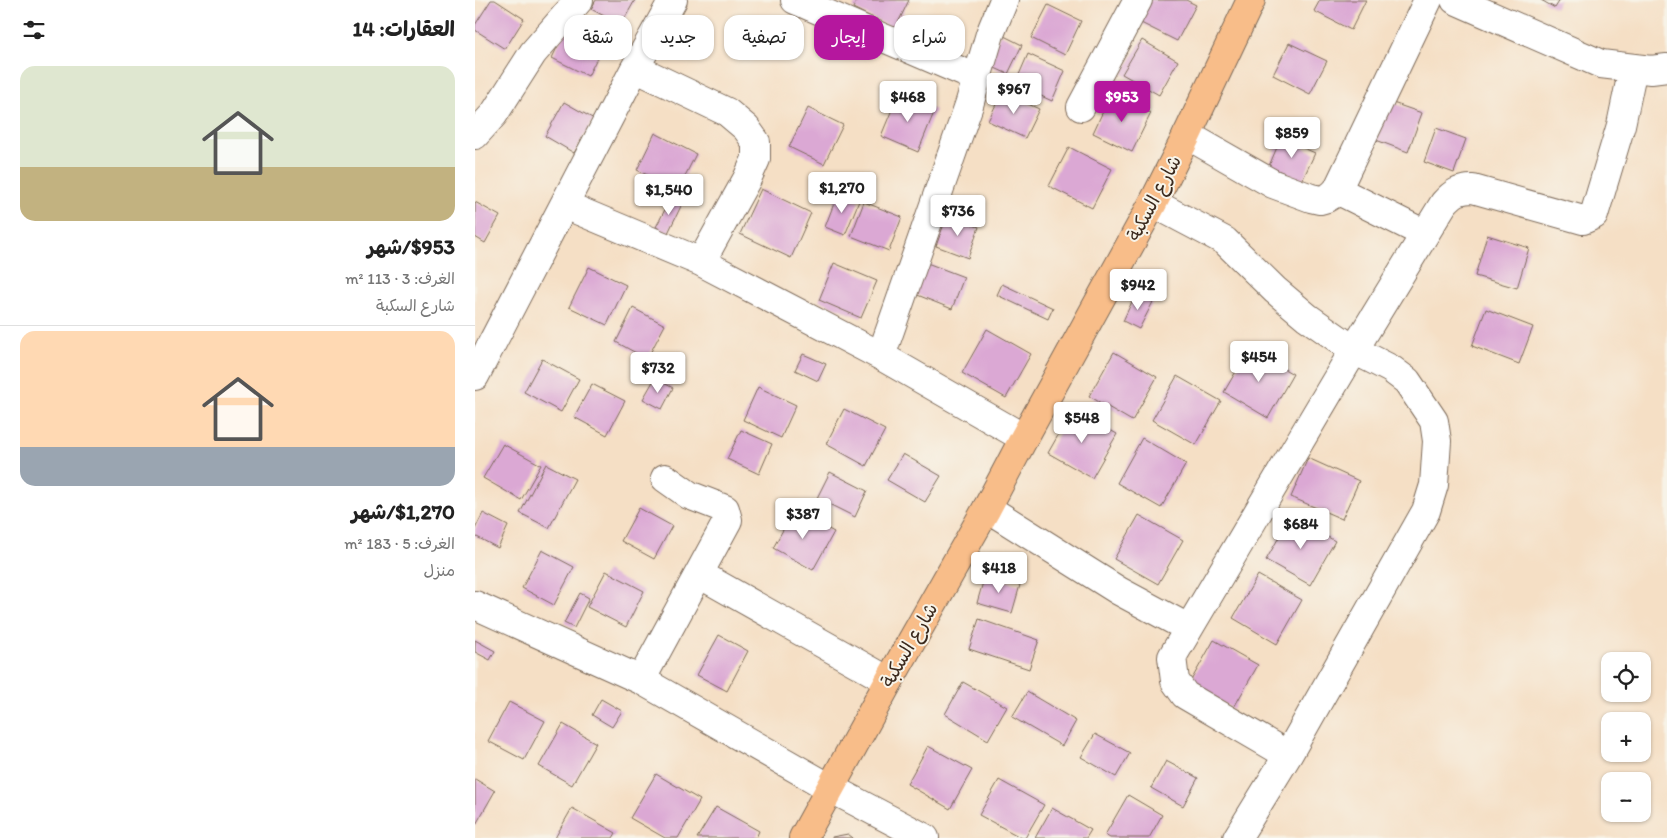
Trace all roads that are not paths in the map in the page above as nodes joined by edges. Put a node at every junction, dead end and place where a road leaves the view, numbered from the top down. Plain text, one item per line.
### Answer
1 (579, 0) edge
2 (673, 0) edge
3 (795, 0) edge
4 (1004, 0) edge
5 (1138, 0) edge
6 (1251, 0) edge
7 (1428, 0) edge
8 (1455, 0) edge
9 (635, 68) junction
10 (1633, 68) junction
11 (1667, 68) edge
12 (977, 78) junction
13 (1081, 107) dead end
14 (1187, 135) junction
15 (475, 136) edge
16 (1337, 190) junction
17 (1153, 203) junction
18 (565, 205) junction
19 (1425, 234) junction
20 (701, 262) junction
21 (1354, 350) junction
22 (881, 356) junction
23 (475, 376) edge
24 (1024, 438) junction
25 (665, 478) dead end
26 (987, 508) junction
27 (699, 574) junction
28 (475, 605) edge
29 (1188, 628) junction
30 (641, 680) junction
31 (889, 680) junction
32 (1288, 755) junction
33 (830, 788) junction
34 (803, 838) edge
35 (925, 838) edge
36 (1237, 838) edge

1 - 15 street
2 - 9 street
3 - 12 street
4 - 12 street
5 - 13 street
6 - 14 main road, شارع السكبة
7 - 16 street
8 - 10 street
9 - 18 street
9 - 20 street
10 - 11 street
10 - 19 street
12 - 22 street
14 - 16 street
14 - 17 main road, شارع السكبة
16 - 19 street
17 - 21 street
17 - 24 main road, شارع السكبة
18 - 20 street
18 - 23 street
19 - 21 street
20 - 22 street
21 - 29 street
21 - 32 street
22 - 24 street
24 - 26 main road, شارع السكبة
25 - 27 street
26 - 29 street
26 - 31 main road, شارع السكبة
27 - 30 street
27 - 31 street
28 - 30 street
29 - 32 street
30 - 33 street
31 - 33 main road, شارع السكبة
32 - 36 street
33 - 34 main road, شارع السكبة
33 - 35 street

